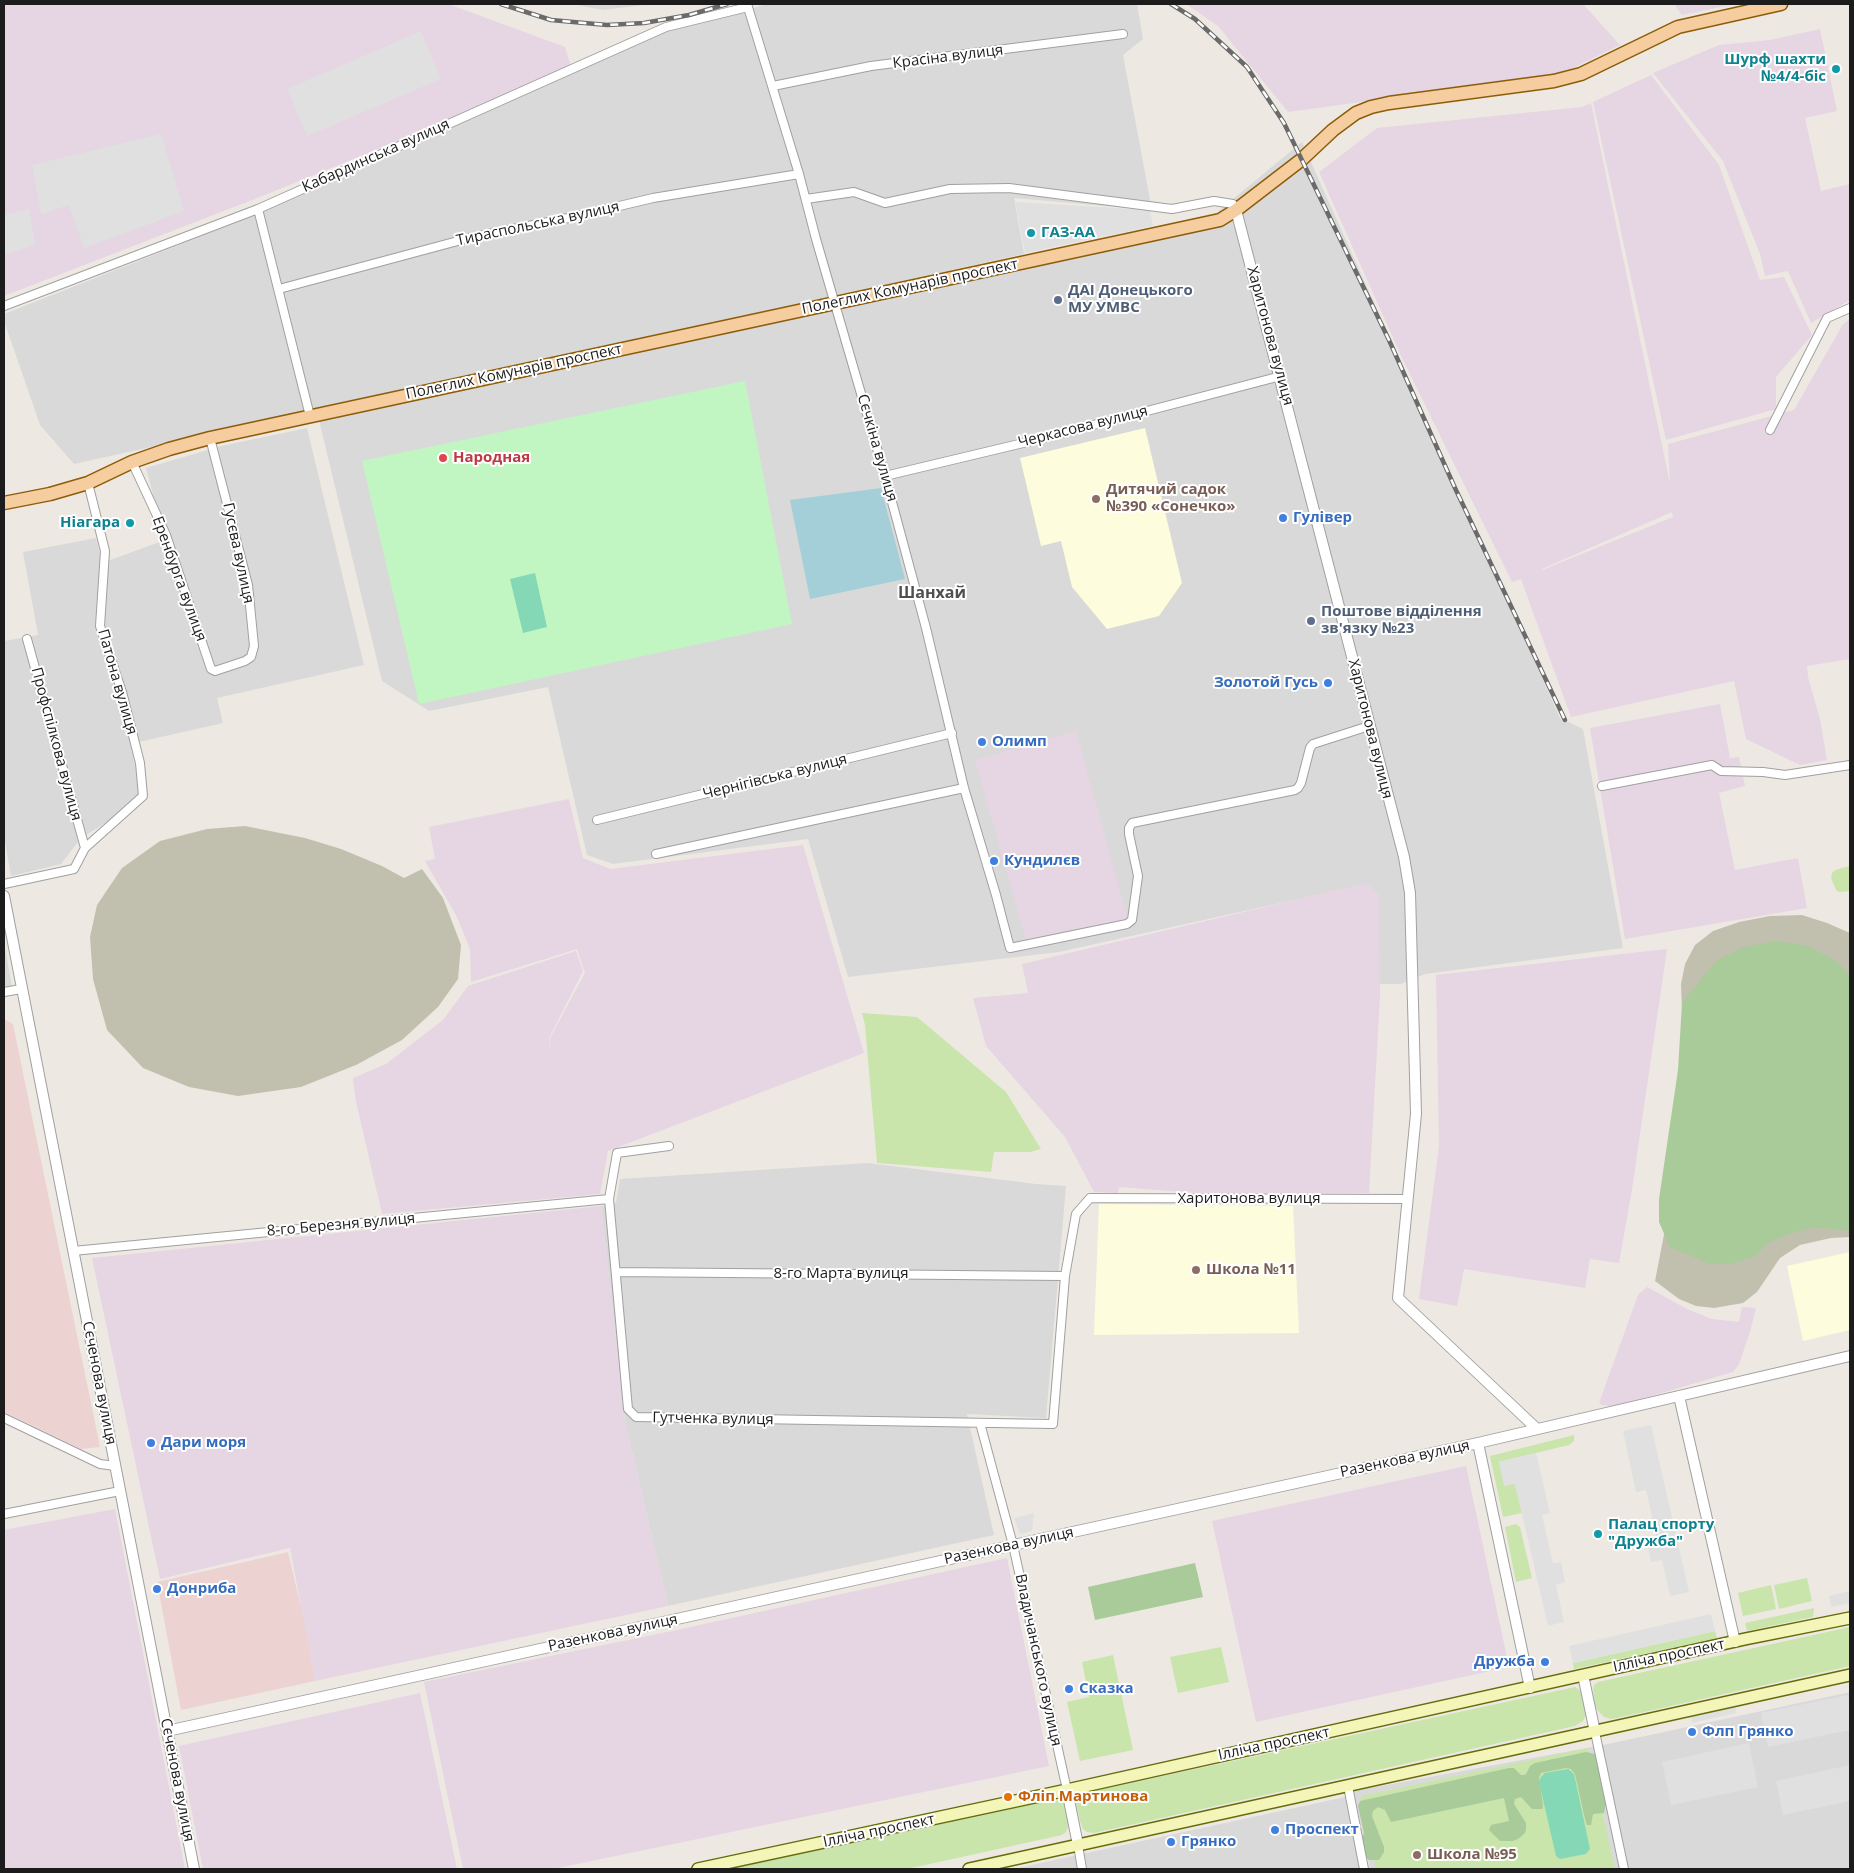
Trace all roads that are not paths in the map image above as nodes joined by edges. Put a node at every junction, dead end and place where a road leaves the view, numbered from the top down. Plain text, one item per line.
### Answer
1 (1781, 4) edge
2 (747, 5) edge
3 (1123, 34) dead end
4 (773, 86) junction
5 (799, 174) junction
6 (806, 199) junction
7 (258, 209) junction
8 (1236, 210) junction
9 (279, 289) junction
10 (836, 303) junction
11 (4, 306) edge
12 (1850, 308) edge
13 (1281, 376) junction
14 (310, 416) junction
15 (1770, 430) dead end
16 (210, 438) junction
17 (132, 462) junction
18 (885, 476) junction
19 (88, 483) junction
20 (4, 503) edge
21 (27, 639) dead end
22 (211, 670) joint
23 (1369, 726) junction
24 (952, 733) junction
25 (1850, 765) edge
26 (1602, 786) dead end
27 (964, 788) junction
28 (597, 820) dead end
29 (85, 848) junction
30 (656, 854) dead end
31 (4, 884) edge
32 (4, 896) edge
33 (21, 988) junction
34 (4, 992) edge
35 (669, 1146) dead end
36 (609, 1199) junction
37 (1407, 1199) junction
38 (73, 1251) junction
39 (616, 1272) junction
40 (1065, 1276) junction
41 (1850, 1356) edge
42 (1679, 1396) junction
43 (4, 1418) edge
44 (980, 1423) junction
45 (1537, 1429) junction
46 (1478, 1443) junction
47 (115, 1466) junction
48 (120, 1491) junction
49 (4, 1514) edge
50 (1013, 1545) junction
51 (1850, 1618) edge
52 (1735, 1642) junction
53 (1850, 1675) edge
54 (1583, 1676) junction
55 (1530, 1688) junction
56 (167, 1731) junction
57 (1595, 1732) junction
58 (1348, 1786) junction
59 (1067, 1790) junction
60 (1078, 1845) junction
61 (194, 1869) edge
62 (698, 1869) edge
63 (968, 1869) edge
64 (1082, 1869) edge
65 (1364, 1869) edge
66 (1624, 1869) edge

1 - 8 main road, Полеглих Комунарів проспект
2 - 4 street, Сєчкіна вулиця
2 - 7 street, Кабардинська вулиця
3 - 4 street, Красіна вулиця
4 - 5 street, Сєчкіна вулиця
5 - 6 street, Сєчкіна вулиця
5 - 9 street, Тираспольська вулиця
6 - 8 street
6 - 10 street, Сєчкіна вулиця
7 - 9 street
7 - 11 street, Кабардинська вулиця
8 - 10 main road, Полеглих Комунарів проспект
8 - 13 street, Харитонова вулиця
9 - 14 street
10 - 14 main road, Полеглих Комунарів проспект
10 - 18 street, Сєчкіна вулиця
12 - 15 street
13 - 18 street, Черкасова вулиця
13 - 23 street, Харитонова вулиця
14 - 16 main road, Полеглих Комунарів проспект
16 - 17 main road, Полеглих Комунарів проспект
16 - 22 street, Гусєва вулиця
17 - 19 main road, Полеглих Комунарів проспект
17 - 22 street, Еренбурга вулиця
18 - 24 street, Сєчкіна вулиця
19 - 20 main road, Полеглих Комунарів проспект
19 - 29 street, Патона вулиця
21 - 29 street, Профспілкова вулиця
23 - 27 street, Сєчкіна вулиця
23 - 37 street, Харитонова вулиця
24 - 27 street, Сєчкіна вулиця
24 - 28 street, Чернігівська вулиця
25 - 26 street
27 - 30 street
29 - 31 street
32 - 33 street, Сєченова вулиця
33 - 34 street
33 - 38 street, Сєченова вулиця
35 - 36 street, Гутченка вулиця
36 - 38 street, 8-го Березня вулиця
36 - 39 street, Гутченка вулиця
37 - 40 street, Харитонова вулиця
37 - 45 street, Харитонова вулиця
38 - 47 street, Сєченова вулиця
39 - 40 street, 8-го Марта вулиця
39 - 44 street, Гутченка вулиця
40 - 44 street, Гутченка вулиця
41 - 42 street, Разенкова вулиця
42 - 45 street, Разенкова вулиця
42 - 52 street
43 - 47 street
44 - 50 street, Владичанського вулиця
45 - 46 street, Разенкова вулиця
46 - 50 street, Разенкова вулиця
46 - 55 street
47 - 48 street, Сєченова вулиця
48 - 49 street
48 - 56 street, Сєченова вулиця
50 - 56 street, Разенкова вулиця
50 - 59 street, Владичанського вулиця
51 - 52 main road, Ілліча проспект
52 - 54 main road, Ілліча проспект
53 - 57 main road
54 - 55 main road, Ілліча проспект
54 - 57 street
55 - 59 main road, Ілліча проспект
56 - 61 street, Сєченова вулиця
57 - 58 main road
57 - 66 street
58 - 60 main road
58 - 65 street
59 - 60 street, Владичанського вулиця
59 - 62 main road, Ілліча проспект
60 - 63 main road
60 - 64 street, Владичанського вулиця

